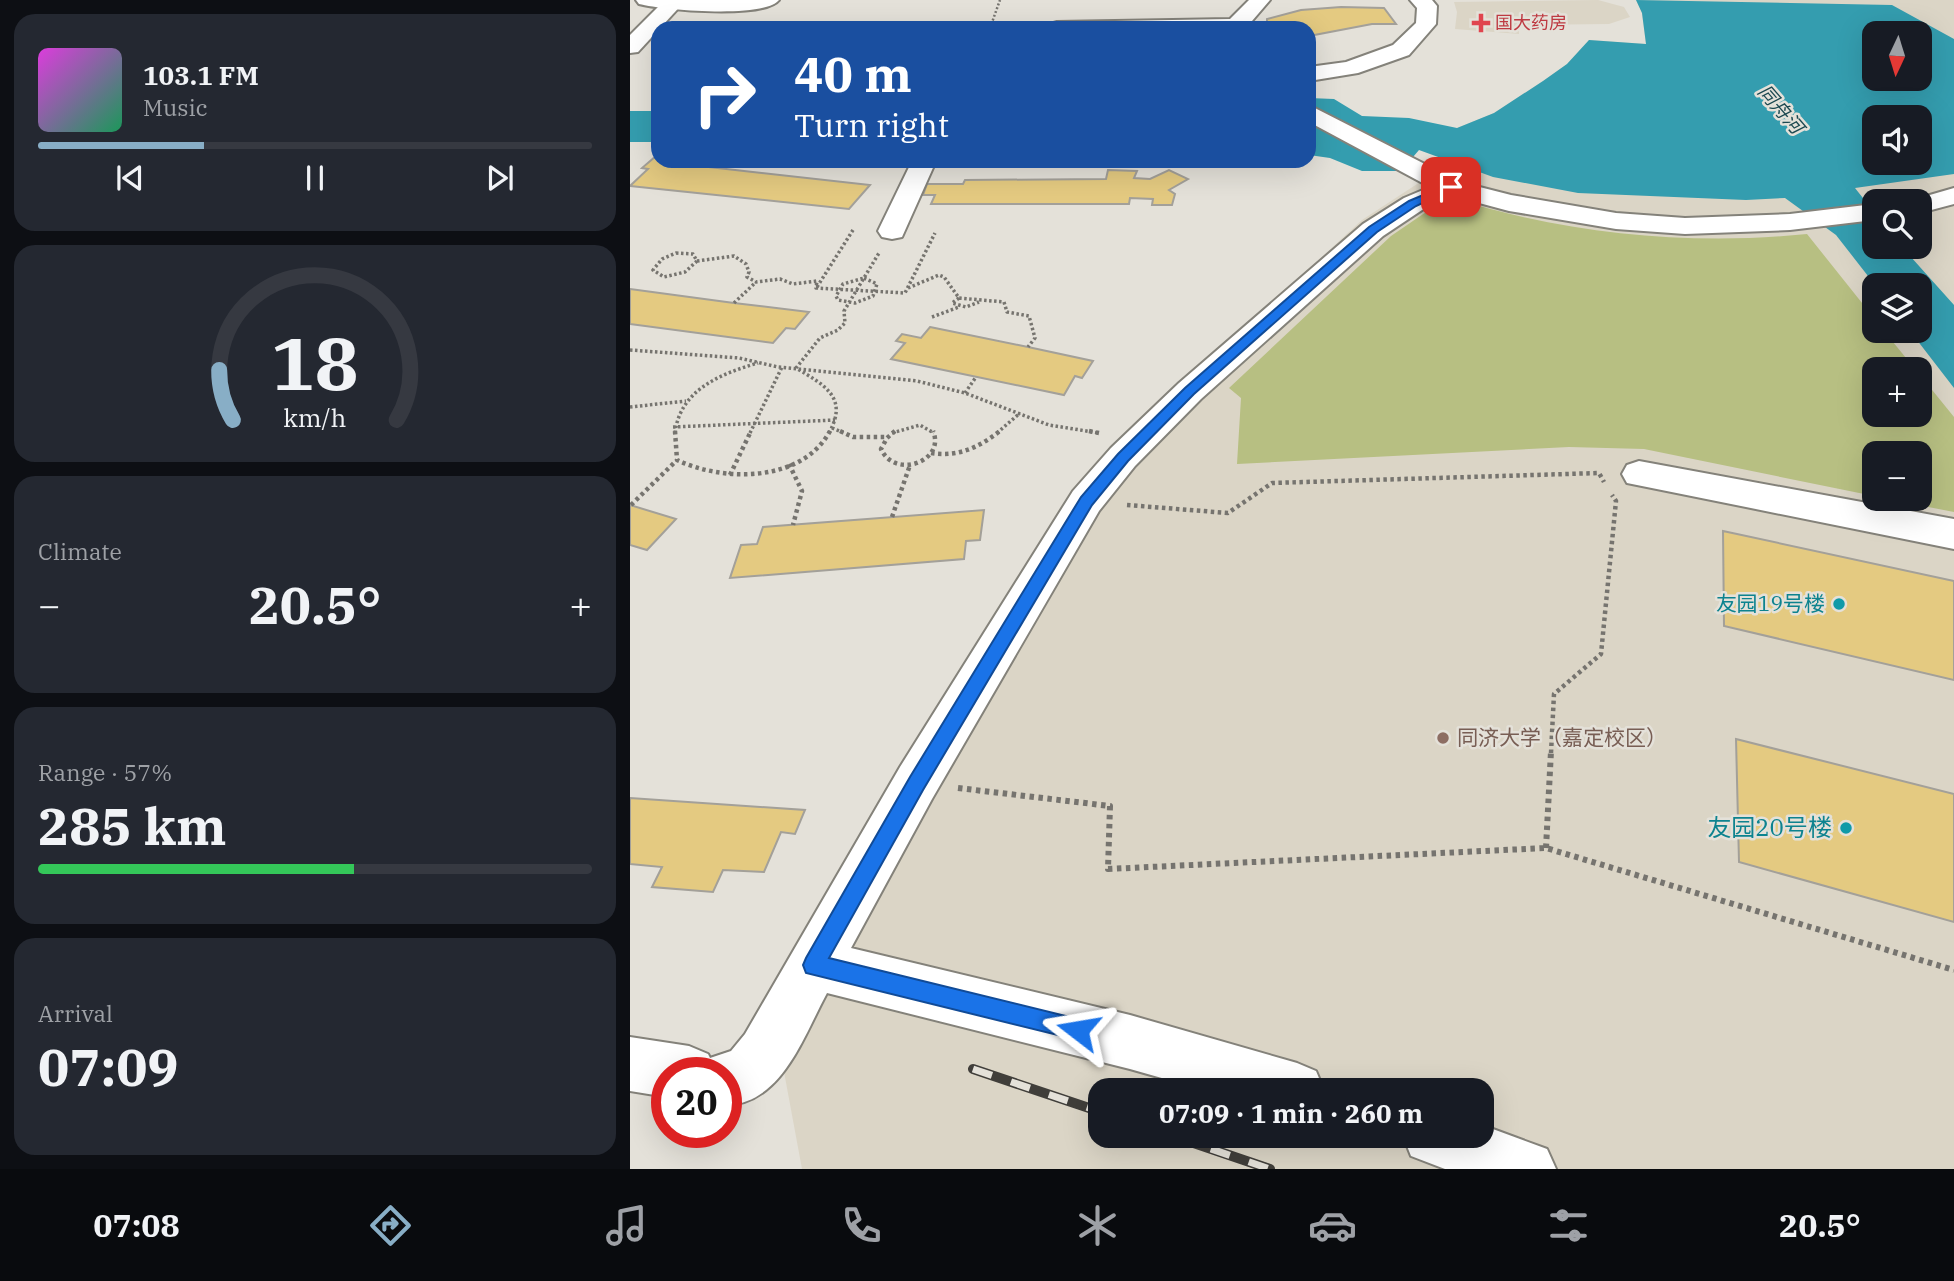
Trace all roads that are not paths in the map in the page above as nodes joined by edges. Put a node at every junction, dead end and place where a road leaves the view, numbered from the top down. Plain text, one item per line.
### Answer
1 (646, 0) edge
2 (768, 0) edge
3 (1260, 0) edge
4 (1420, 0) edge
5 (670, 7) edge
6 (630, 16) edge
7 (656, 21) edge
8 (762, 21) edge
9 (1241, 21) edge
10 (651, 26) edge
11 (630, 47) edge
12 (1316, 73) edge
13 (1316, 116) edge
14 (921, 168) edge
15 (1451, 187) junction
16 (1954, 196) edge
17 (1932, 202) edge
18 (1862, 213) edge
19 (892, 231) dead end
20 (1639, 474) dead end
21 (1954, 534) edge
22 (814, 965) junction
23 (630, 1063) edge
24 (651, 1067) edge
25 (742, 1075) edge
26 (1255, 1078) edge
27 (1466, 1148) edge
28 (1527, 1169) edge

1 - 5 street
1 - 6 street
2 - 5 street
3 - 9 street
4 - 12 street
5 - 7 street
5 - 8 street
10 - 11 street
13 - 15 street
14 - 19 street
15 - 18 street
15 - 22 street
16 - 17 street
20 - 21 street
22 - 25 street
22 - 26 street
23 - 24 street
27 - 28 street

